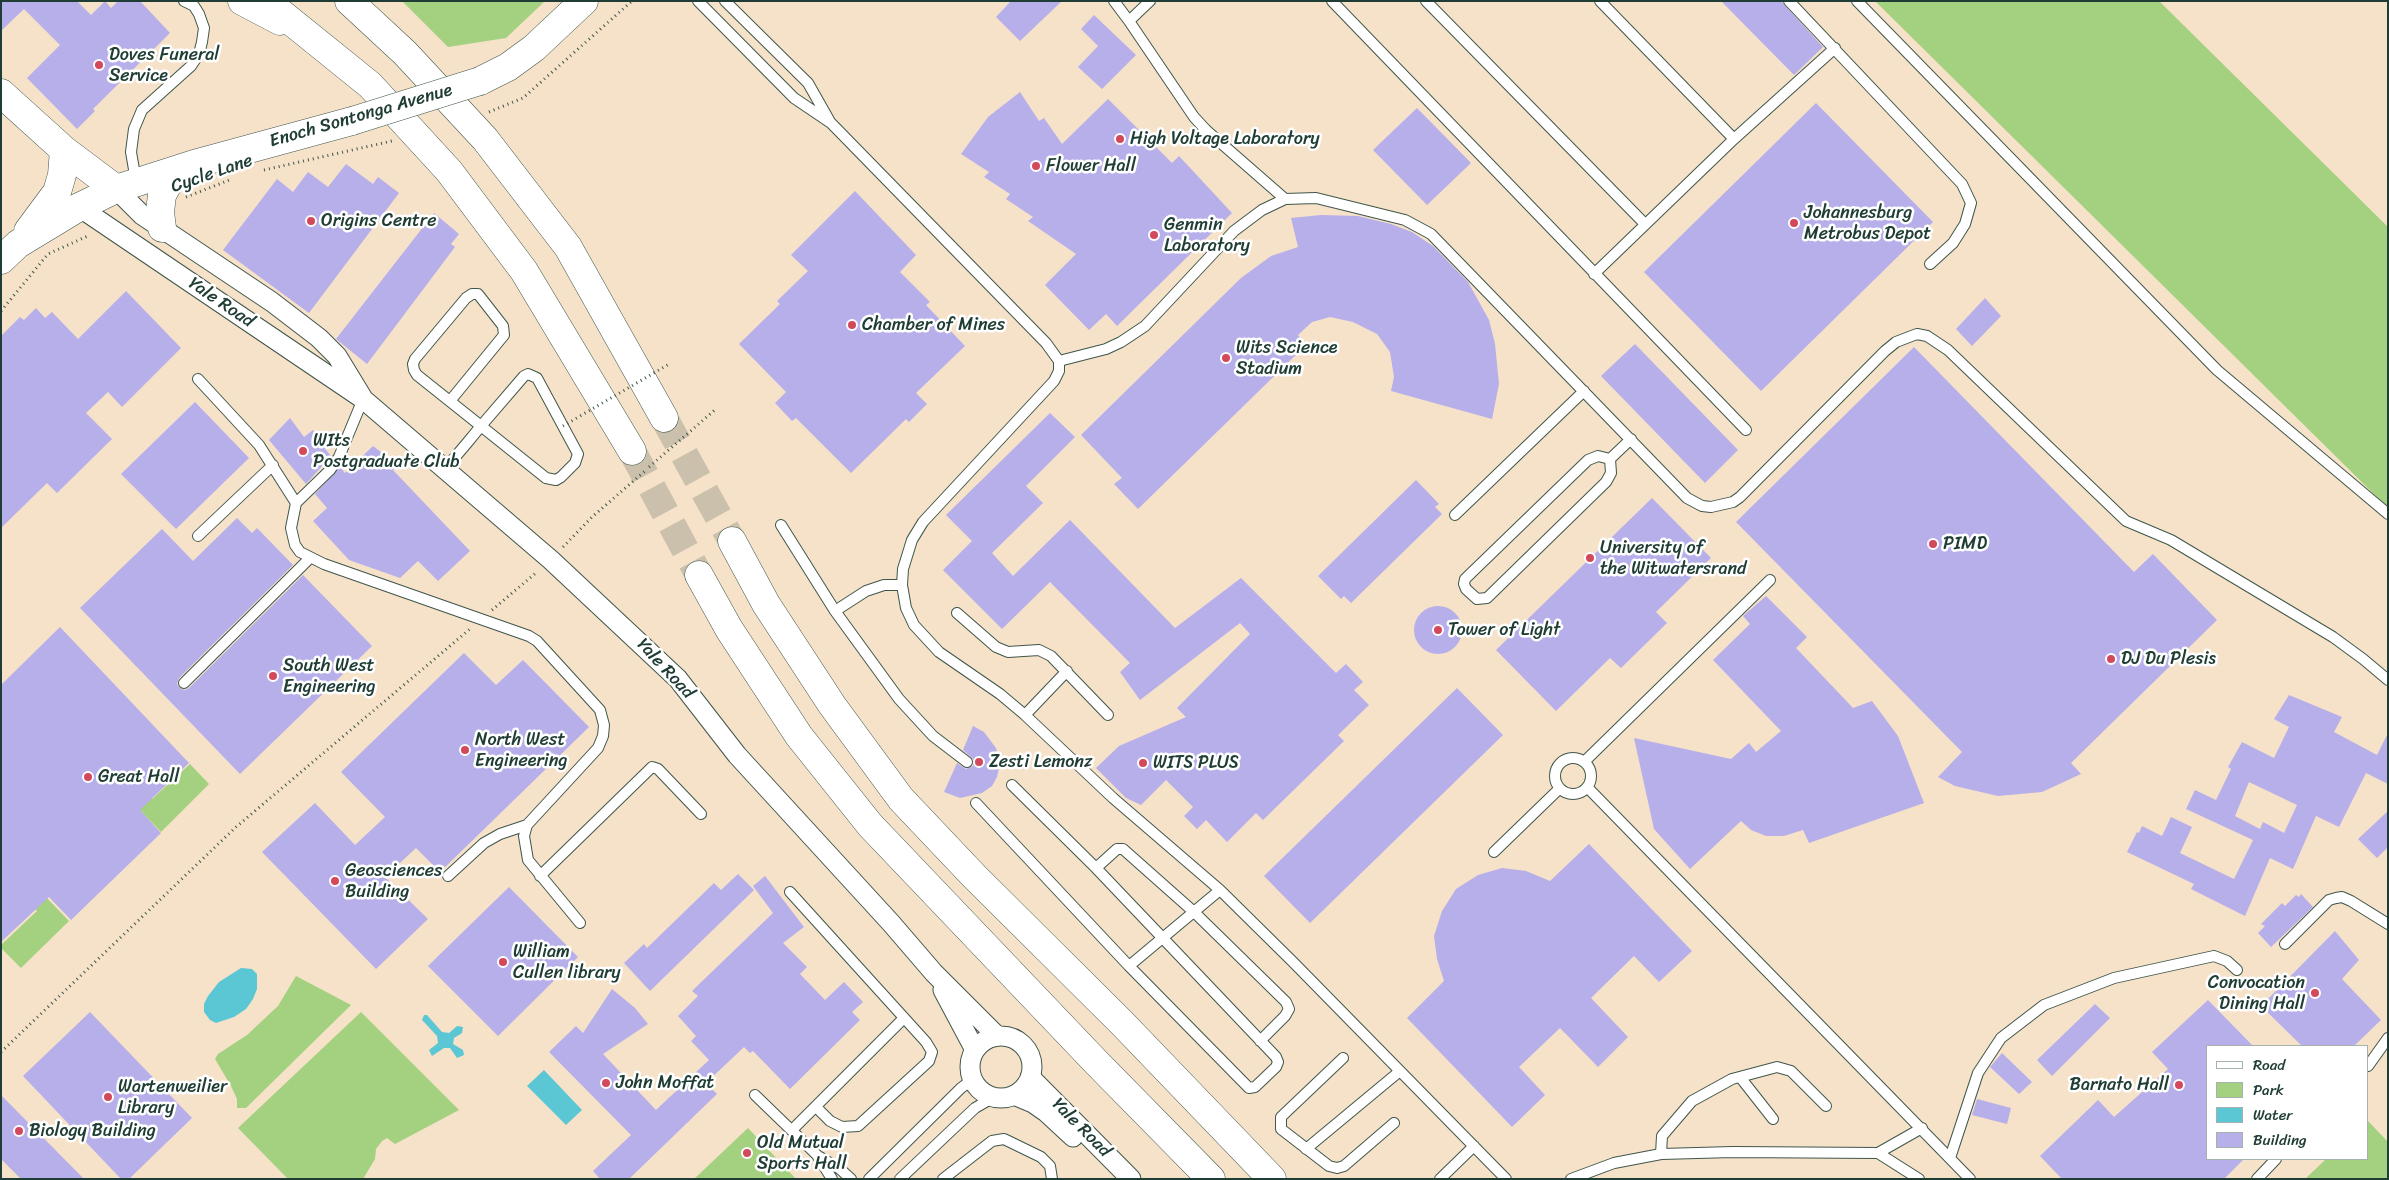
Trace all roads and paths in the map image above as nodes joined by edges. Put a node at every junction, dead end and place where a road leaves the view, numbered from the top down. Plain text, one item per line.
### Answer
1 (184, 1) edge
2 (242, 1) edge
3 (266, 1) edge
4 (584, 1) edge
5 (632, 1) edge
6 (698, 1) edge
7 (725, 1) edge
8 (1114, 1) edge
9 (1150, 1) edge
10 (1332, 1) edge
11 (1426, 1) edge
12 (1600, 1) edge
13 (1789, 1) edge
14 (1857, 1) edge
15 (349, 2) edge
16 (1129, 21) junction
17 (312, 38) junction
18 (1835, 48) junction
19 (1, 93) edge
20 (467, 119) junction
21 (831, 123) junction
22 (416, 134) junction
23 (1734, 139) junction
24 (64, 150) junction
25 (175, 170) junction
26 (256, 172) dead end
27 (238, 177) dead end
28 (126, 186) junction
29 (1284, 199) junction
30 (79, 207) junction
31 (161, 218) junction
32 (1645, 224) junction
33 (110, 228) junction
34 (10, 252) edge
35 (1930, 264) dead end
36 (1594, 274) junction
37 (1, 311) edge
38 (1059, 361) junction
39 (671, 362) dead end
40 (198, 379) dead end
41 (1584, 391) junction
42 (363, 399) junction
43 (450, 401) junction
44 (716, 409) dead end
45 (664, 418) tunnel mouth
46 (481, 426) junction
47 (563, 426) junction
48 (1746, 430) dead end
49 (1631, 440) junction
50 (632, 451) tunnel mouth
51 (1610, 459) junction
52 (273, 465) junction
53 (445, 469) junction
54 (296, 503) junction
55 (2388, 514) edge
56 (1455, 516) dead end
57 (781, 525) dead end
58 (198, 536) dead end
59 (732, 541) tunnel mouth
60 (310, 558) junction
61 (551, 560) junction
62 (699, 574) tunnel mouth
63 (1770, 580) dead end
64 (902, 585) junction
65 (835, 611) junction
66 (957, 613) dead end
67 (482, 618) junction
68 (1067, 672) junction
69 (2388, 680) edge
70 (184, 683) dead end
71 (1025, 715) junction
72 (1108, 716) dead end
73 (967, 762) dead end
74 (1584, 762) junction
75 (1012, 784) dead end
76 (1587, 787) junction
77 (1559, 789) junction
78 (976, 803) dead end
79 (701, 814) dead end
80 (527, 826) junction
81 (1494, 852) dead end
82 (1096, 868) junction
83 (448, 876) dead end
84 (540, 876) junction
85 (1220, 890) junction
86 (790, 892) dead end
87 (1194, 912) junction
88 (580, 924) dead end
89 (2388, 924) edge
90 (1162, 938) junction
91 (2285, 944) dead end
92 (1129, 966) junction
93 (2237, 970) dead end
94 (934, 973) junction
95 (904, 1018) junction
96 (997, 1036) junction
97 (2388, 1038) edge
98 (1260, 1041) junction
99 (975, 1050) junction
100 (1, 1052) edge
101 (1343, 1058) dead end
102 (2369, 1065) edge
103 (1400, 1071) junction
104 (1030, 1077) junction
105 (1740, 1077) junction
106 (973, 1079) junction
107 (755, 1095) dead end
108 (1014, 1095) junction
109 (994, 1097) junction
110 (1826, 1106) dead end
111 (816, 1107) junction
112 (1773, 1119) dead end
113 (1394, 1123) dead end
114 (1922, 1128) junction
115 (793, 1129) junction
116 (1474, 1146) junction
117 (1306, 1149) junction
118 (1247, 1152) junction
119 (1878, 1153) junction
120 (1661, 1154) junction
121 (817, 1155) junction
122 (1950, 1158) junction
123 (2275, 1160) edge
124 (832, 1179) edge
125 (851, 1179) edge
126 (869, 1179) edge
127 (900, 1179) edge
128 (942, 1179) edge
129 (1052, 1179) edge
130 (1116, 1179) edge
131 (1131, 1179) edge
132 (1211, 1179) edge
133 (1272, 1179) edge
134 (1293, 1179) edge
135 (1440, 1179) edge
136 (1506, 1179) edge
137 (1571, 1179) edge
138 (1920, 1179) edge
139 (1970, 1179) edge
140 (2257, 1179) edge

1 - 28 lane
2 - 17 main road
3 - 17 main road
4 - 25 main road, Enoch Sontonga Avenue, bridge
5 - 20 path
6 - 21 lane
7 - 21 lane
8 - 16 lane
9 - 16 lane
10 - 36 lane
11 - 32 lane
12 - 23 lane
13 - 18 lane
14 - 55 lane
15 - 20 main road
16 - 29 lane
17 - 22 main road
18 - 23 lane
18 - 35 lane
19 - 24 main road
20 - 45 main road
21 - 38 lane
22 - 26 path, Cycle Lane
22 - 50 main road
23 - 32 lane
24 - 28 main road
24 - 34 main road
25 - 28 main road, Enoch Sontonga Avenue
25 - 31 main road
27 - 31 path, Cycle Lane
28 - 30 main road, Enoch Sontonga Avenue
28 - 31 street, Yale Road
29 - 38 lane
29 - 41 lane
30 - 33 street, Yale Road
30 - 34 main road, Enoch Sontonga Avenue
31 - 42 street, Yale Road
32 - 36 lane
33 - 37 path
33 - 42 street, Yale Road
36 - 48 lane
38 - 64 lane
39 - 47 path, bridge
40 - 52 lane
41 - 49 lane
41 - 56 lane
42 - 53 street, Yale Road
42 - 54 lane
43 - 43 lane
43 - 46 lane
44 - 61 path
46 - 47 lane
46 - 47 lane
46 - 53 lane
49 - 51 lane
49 - 69 lane
51 - 51 lane
52 - 54 lane
52 - 58 lane
53 - 61 street, Yale Road
54 - 60 lane
57 - 65 lane
59 - 118 main road
60 - 67 lane
60 - 70 lane
61 - 67 path
61 - 94 street, Yale Road
62 - 132 main road
63 - 74 lane
64 - 65 lane
64 - 71 lane
65 - 73 lane
66 - 68 lane
67 - 80 lane
67 - 100 path
68 - 71 lane
68 - 72 lane
71 - 85 lane
74 - 76 lane
74 - 77 lane
75 - 82 lane
76 - 77 lane
76 - 114 lane
77 - 81 lane
78 - 92 lane
79 - 84 lane
80 - 83 lane
80 - 84 lane
82 - 87 lane
82 - 90 lane
84 - 88 lane
85 - 87 lane
85 - 103 lane
86 - 95 lane
87 - 90 lane
87 - 98 lane
89 - 91 lane
90 - 92 lane
90 - 98 lane
92 - 98 lane
93 - 122 lane
94 - 96 street, Yale Road
94 - 99 street, Yale Road
95 - 111 lane
95 - 111 lane
96 - 99 street
96 - 104 street
97 - 102 lane
99 - 106 street
101 - 117 lane
103 - 116 lane
103 - 117 lane
104 - 108 street
104 - 131 street, Yale Road
105 - 110 lane
105 - 112 lane
105 - 120 lane
106 - 109 street
106 - 126 lane
107 - 115 lane
108 - 109 street
108 - 130 street, Yale Road
109 - 127 lane
111 - 115 lane
113 - 117 lane
114 - 119 lane
114 - 122 lane
115 - 121 lane
116 - 135 lane
116 - 136 lane
118 - 133 main road
118 - 134 main road
119 - 120 lane
119 - 138 lane
120 - 137 lane
121 - 124 lane
121 - 125 lane
122 - 139 lane
123 - 140 lane
128 - 129 lane

